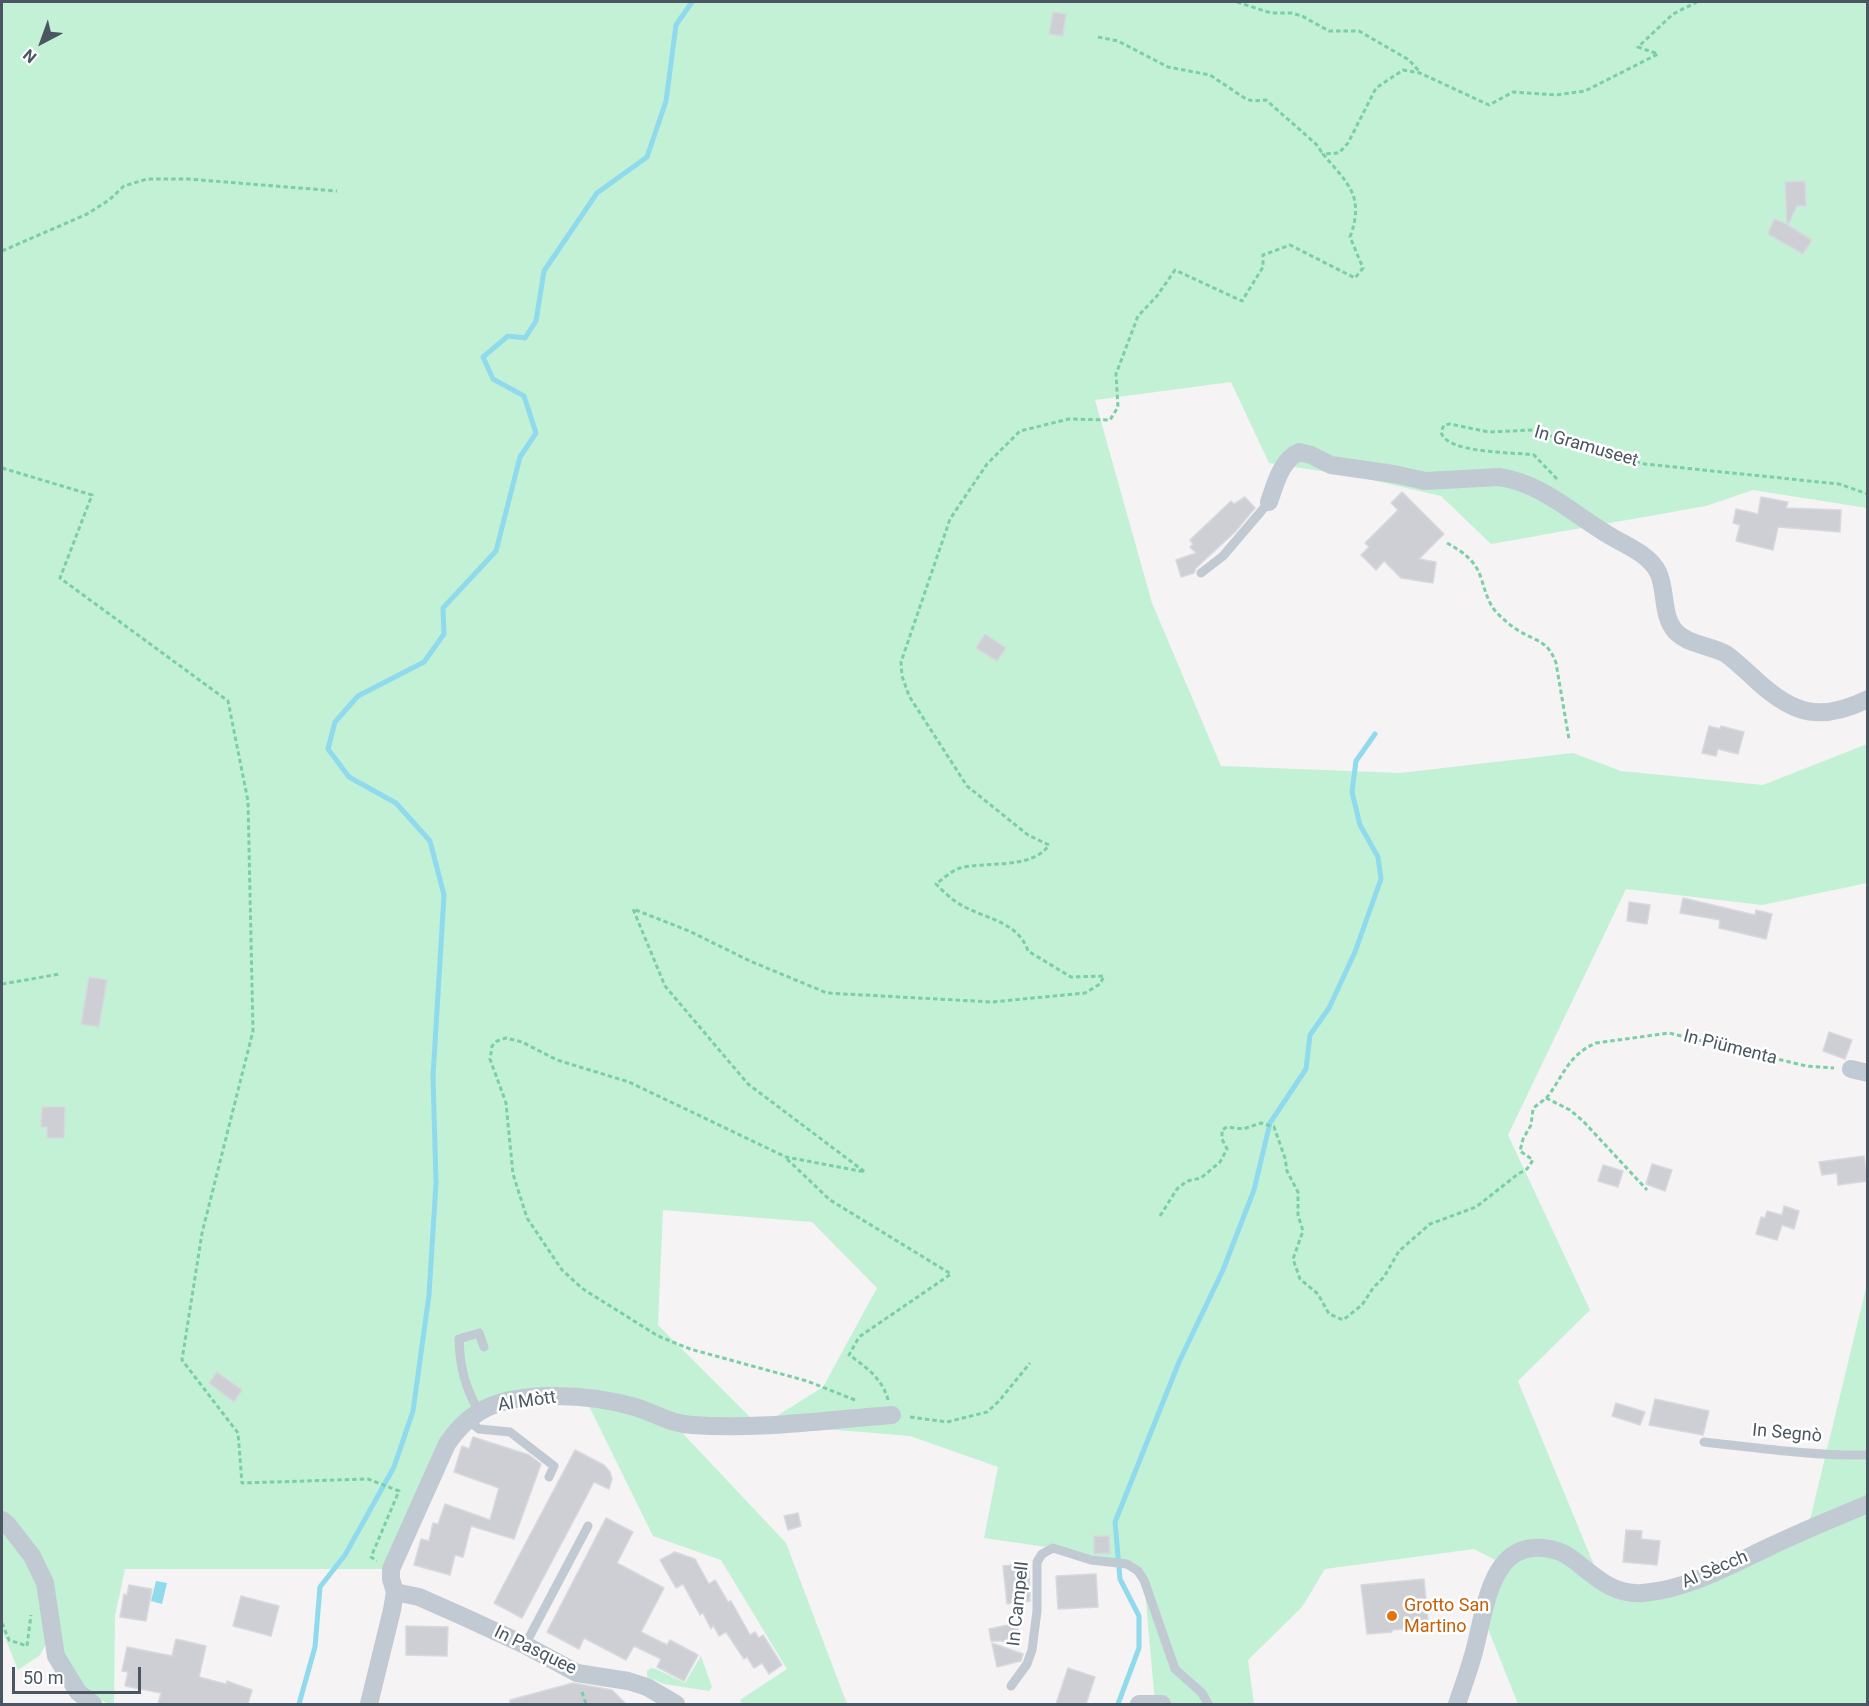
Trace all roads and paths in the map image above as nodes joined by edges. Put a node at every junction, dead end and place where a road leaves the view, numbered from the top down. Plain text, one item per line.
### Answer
1 (1237, 2) edge
2 (1696, 2) edge
3 (1098, 37) dead end
4 (1420, 73) junction
5 (1323, 154) junction
6 (337, 191) dead end
7 (2, 251) edge
8 (2, 468) edge
9 (1562, 484) dead end
10 (1868, 494) edge
11 (1269, 502) joint
12 (1447, 543) dead end
13 (1201, 573) dead end
14 (1868, 699) edge
15 (1569, 739) dead end
16 (60, 974) dead end
17 (2, 984) edge
18 (1859, 1071) edge
19 (1546, 1098) junction
20 (786, 1157) junction
21 (1647, 1190) dead end
22 (1160, 1216) dead end
23 (484, 1347) dead end
24 (1030, 1363) dead end
25 (860, 1402) dead end
26 (892, 1415) junction
27 (473, 1416) junction
28 (1704, 1442) dead end
29 (1868, 1455) edge
30 (549, 1477) dead end
31 (1868, 1504) edge
32 (2, 1520) edge
33 (588, 1526) dead end
34 (392, 1569) junction
35 (395, 1592) junction
36 (31, 1614) dead end
37 (2, 1623) edge
38 (525, 1645) junction
39 (1011, 1686) dead end
40 (93, 1704) edge
41 (369, 1704) edge
42 (676, 1704) edge
43 (1139, 1704) edge
44 (1162, 1704) edge
45 (1208, 1704) edge
46 (1457, 1704) edge

1 - 4 path
2 - 4 path
3 - 5 path
4 - 5 path
5 - 20 path
6 - 7 path
8 - 34 path
9 - 10 path, In Gramuseet
11 - 13 lane
11 - 14 street
12 - 15 path
16 - 17 path
18 - 19 path, In Piümenta
19 - 21 path
19 - 22 path, In Piümenta
20 - 25 path
20 - 26 path
23 - 27 lane
24 - 26 path
26 - 27 street, Al Mòtt
27 - 30 lane
27 - 34 street, Al Mòtt
28 - 29 lane, In Segnò
31 - 46 street, Al Sècch
32 - 40 street
33 - 38 lane
34 - 35 street
35 - 38 street, In Pasquee
35 - 41 street
36 - 37 path
38 - 42 street, In Pasquee
39 - 45 lane, In Campell
43 - 44 street

